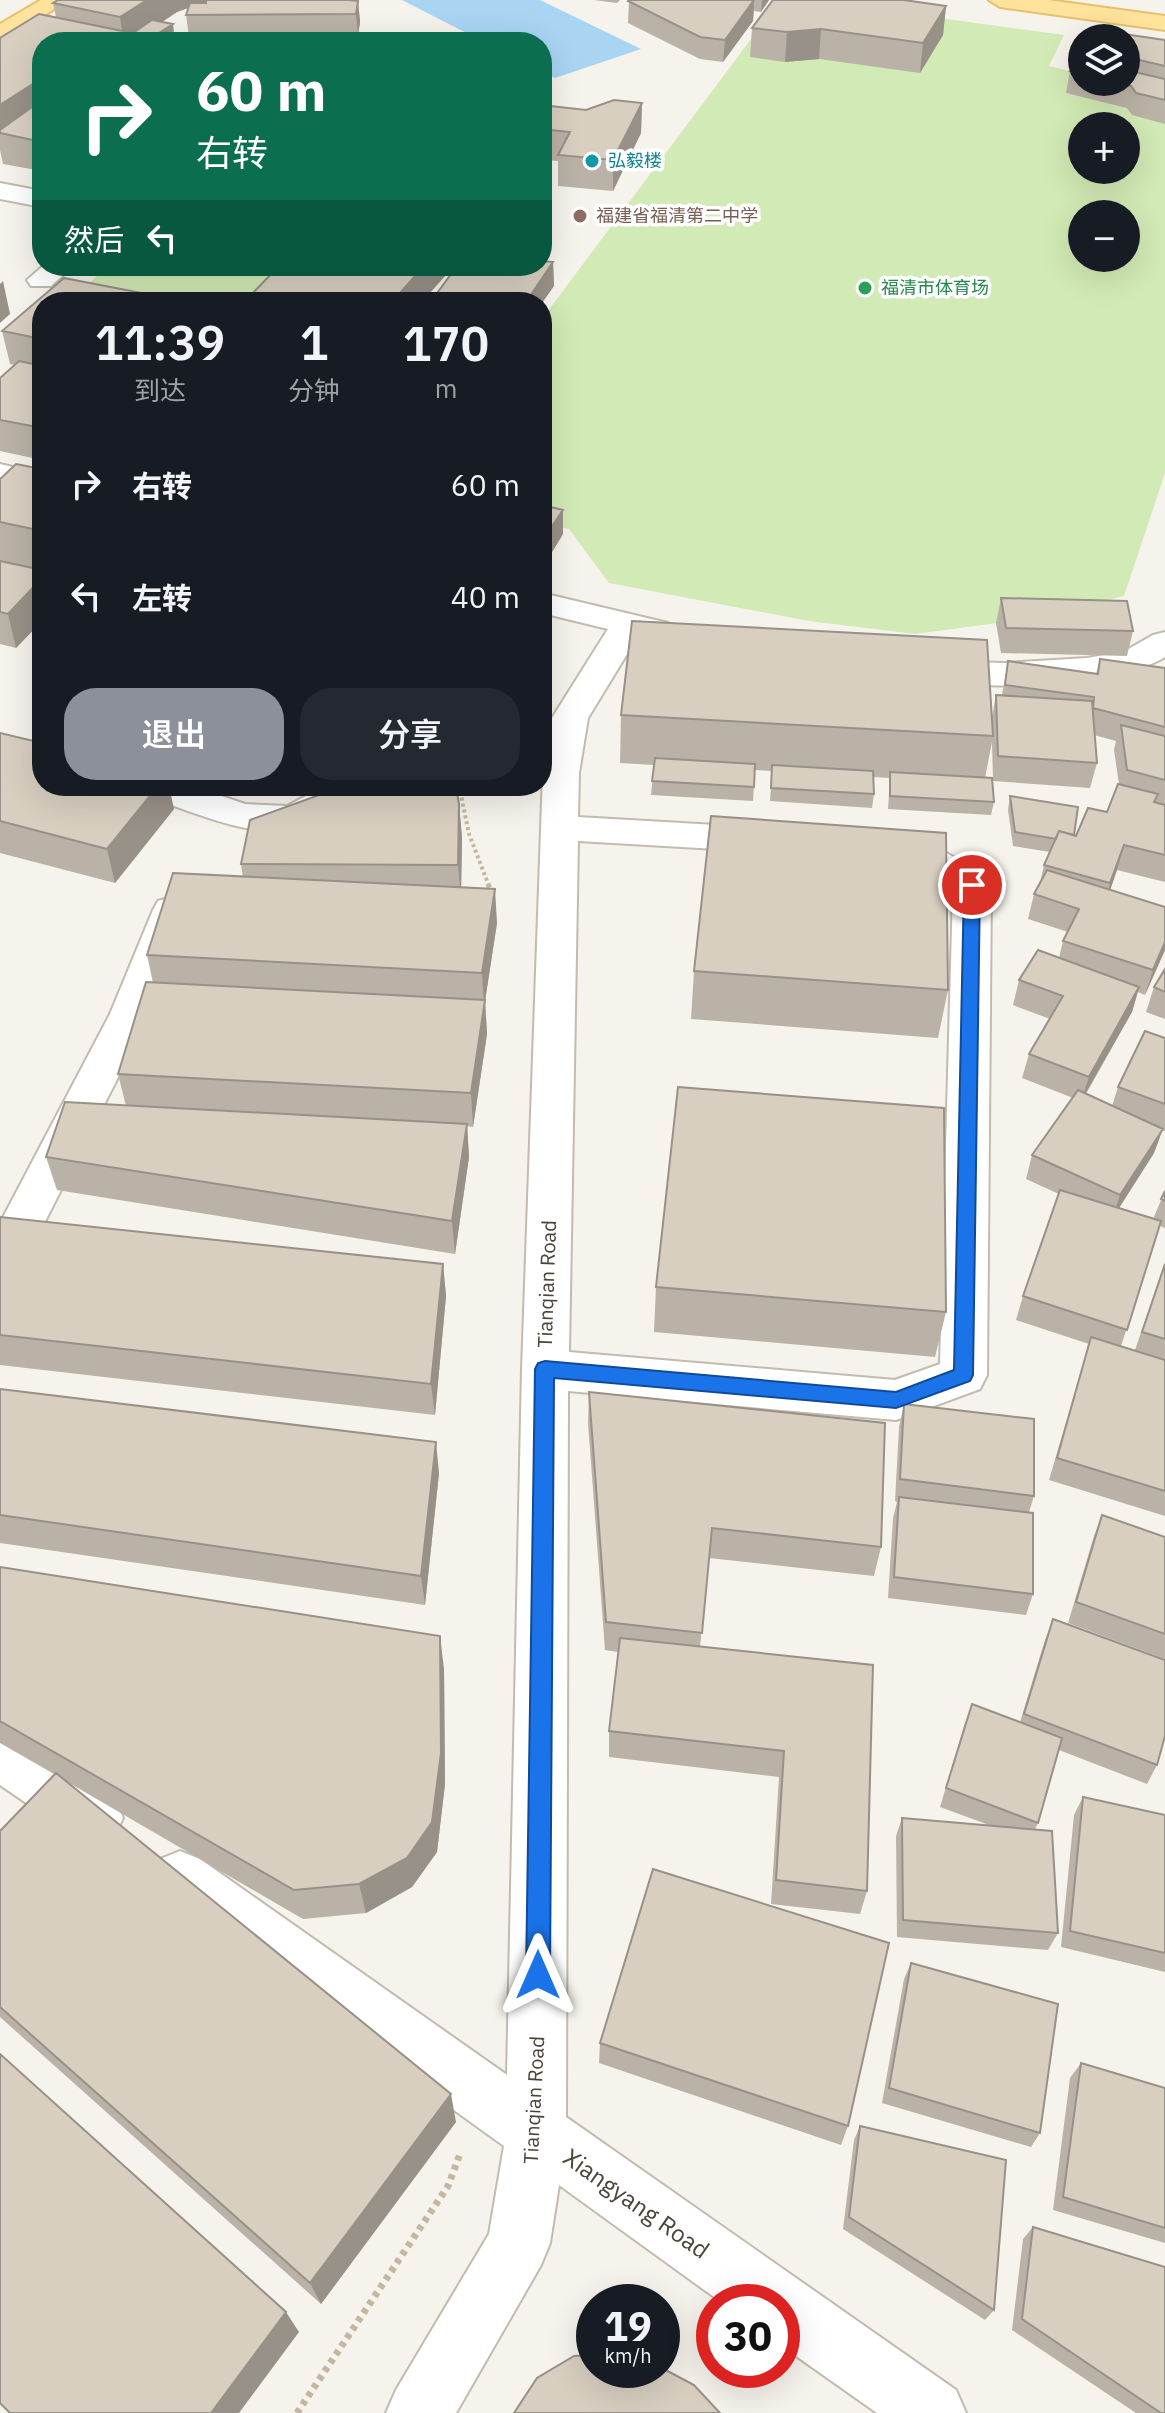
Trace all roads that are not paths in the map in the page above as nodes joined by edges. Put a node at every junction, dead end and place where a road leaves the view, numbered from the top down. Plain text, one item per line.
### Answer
1 (26, 0) edge
2 (57, 0) edge
3 (1000, 0) edge
4 (1099, 0) edge
5 (1165, 9) edge
6 (0, 15) edge
7 (1165, 23) edge
8 (0, 34) edge
9 (0, 191) edge
10 (32, 197) edge
11 (0, 473) edge
12 (32, 481) edge
13 (552, 605) edge
14 (628, 624) junction
15 (681, 636) edge
16 (1165, 642) edge
17 (904, 668) edge
18 (556, 721) edge
19 (184, 796) edge
20 (335, 796) edge
21 (560, 828) junction
22 (808, 842) edge
23 (855, 845) edge
24 (184, 882) edge
25 (0, 1266) edge
26 (545, 1369) junction
27 (0, 1755) edge
28 (536, 2134) junction
29 (749, 2284) edge
30 (800, 2321) edge
31 (903, 2403) edge
32 (419, 2413) edge

1 - 6 main road
2 - 8 main road
3 - 7 main road
4 - 5 main road
9 - 10 street
11 - 12 street
13 - 14 street
14 - 15 street
14 - 18 street, Tianqian Road
16 - 17 street
18 - 21 street, Tianqian Road
19 - 20 street
21 - 22 street
21 - 26 street, Tianqian Road
23 - 26 street
24 - 25 street
26 - 28 street, Tianqian Road
27 - 28 street, Xiangyang Road
28 - 29 street, Xiangyang Road
28 - 32 street, Tianqian Road
30 - 31 street

